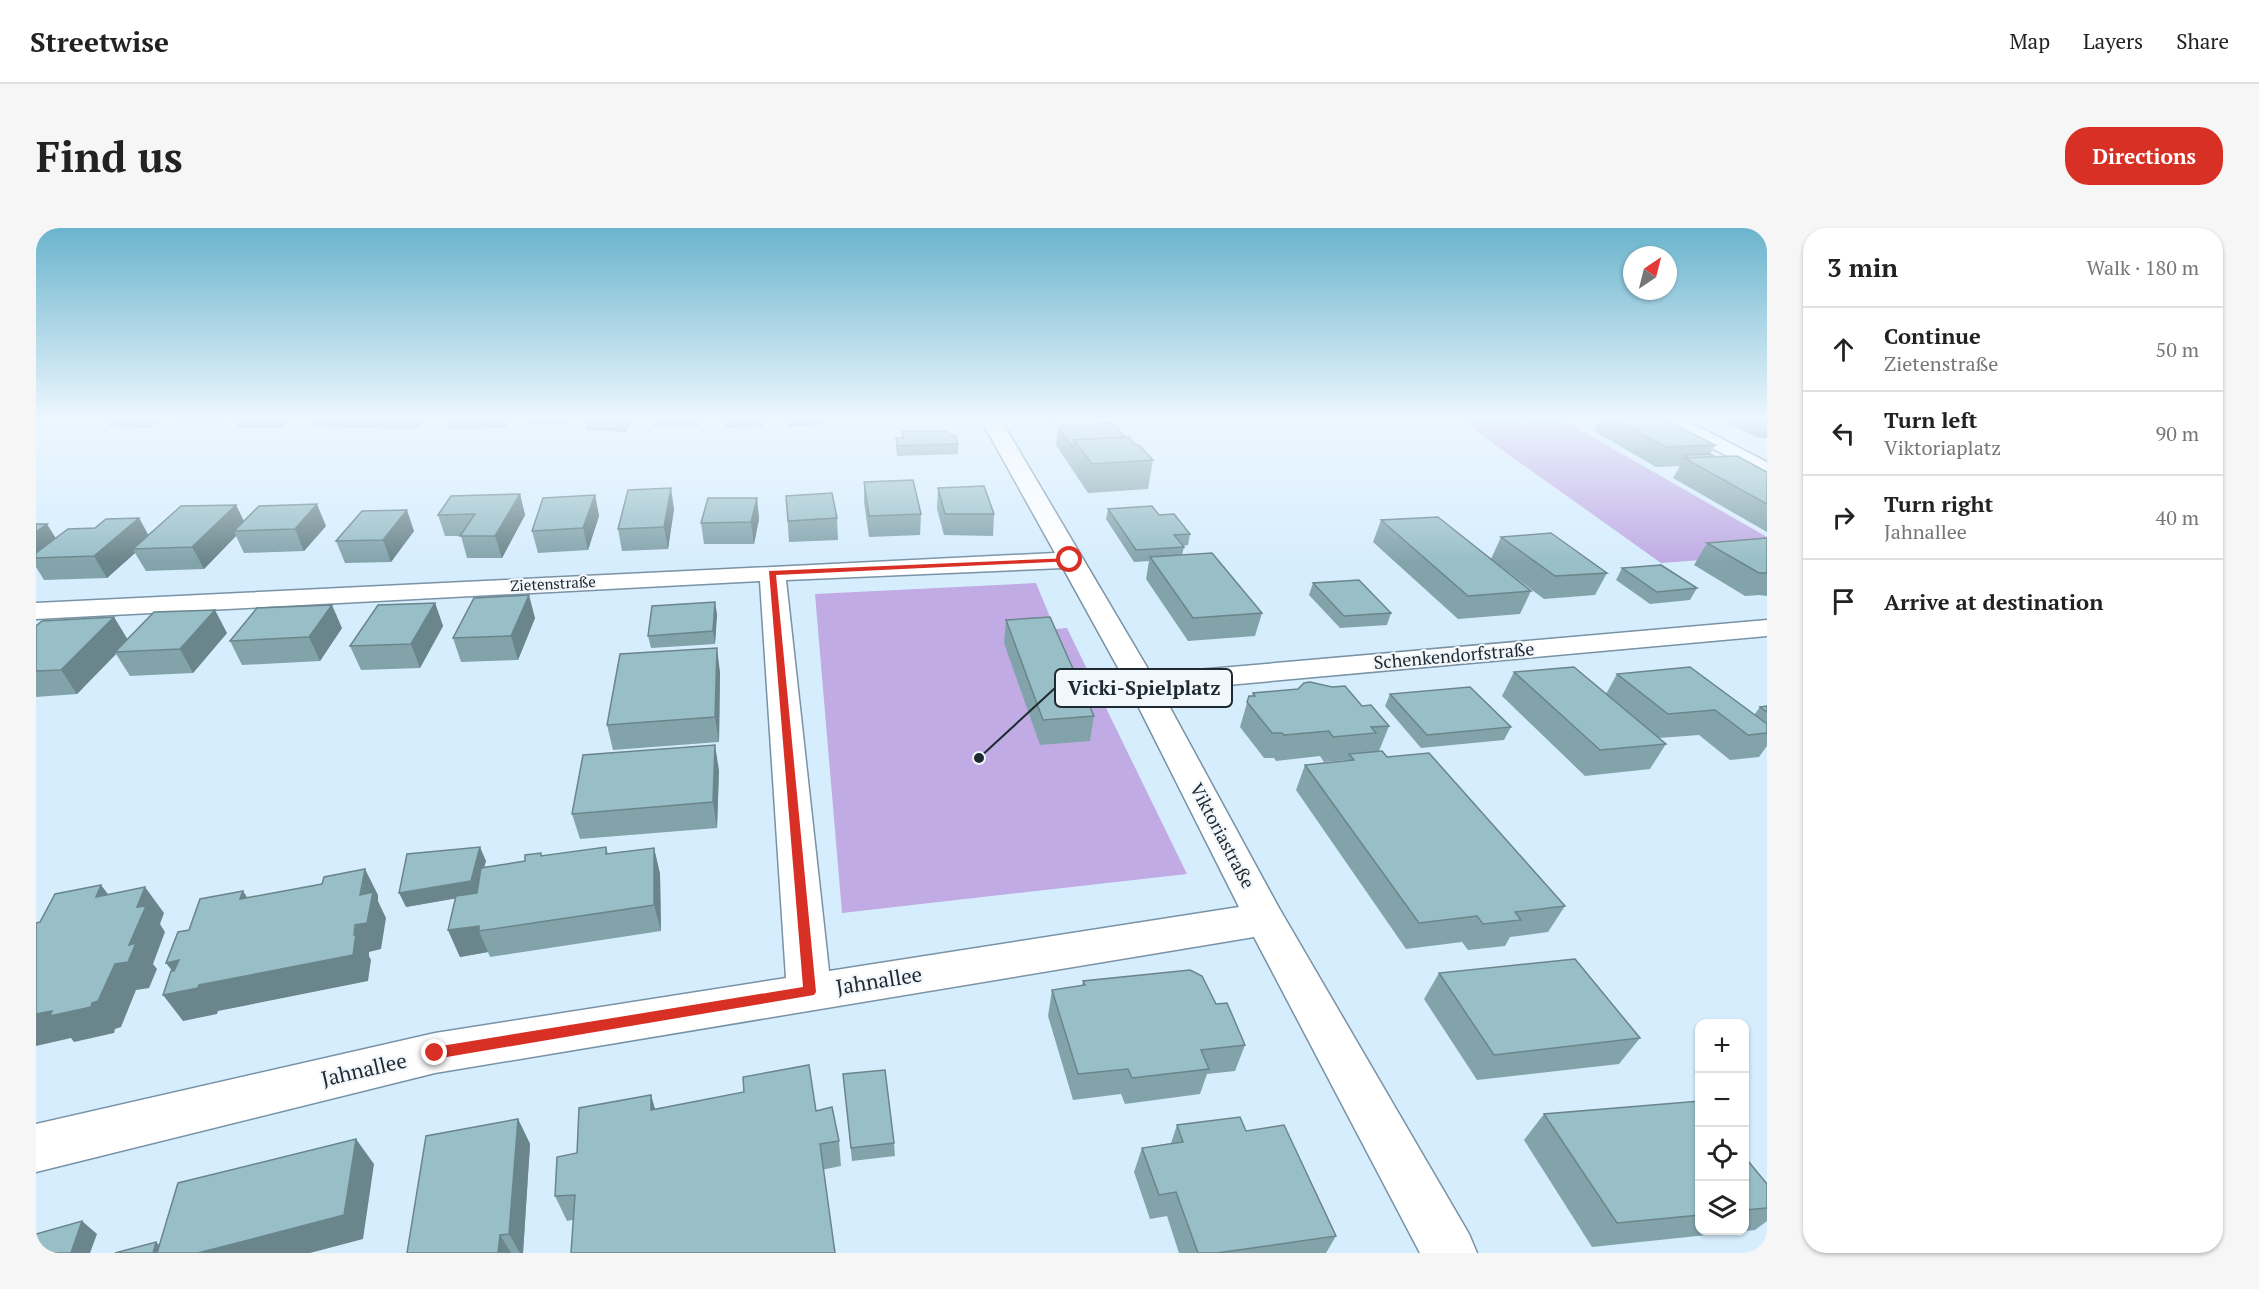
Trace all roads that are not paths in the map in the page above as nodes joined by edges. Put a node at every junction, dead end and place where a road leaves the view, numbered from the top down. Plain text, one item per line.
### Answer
1 (1018, 468) edge
2 (1070, 560) junction
3 (772, 573) junction
4 (36, 611) edge
5 (1767, 628) edge
6 (1142, 684) junction
7 (1265, 920) junction
8 (809, 992) junction
9 (36, 1148) edge
10 (1450, 1253) edge

1 - 2 street, Viktoriastraße
2 - 3 street, Zietenstraße
2 - 6 street, Viktoriastraße
3 - 4 street, Zietenstraße
3 - 8 street
5 - 6 street, Schenkendorfstraße
6 - 7 street, Viktoriastraße
7 - 8 street, Jahnallee
7 - 10 street, Viktoriastraße
8 - 9 street, Jahnallee

